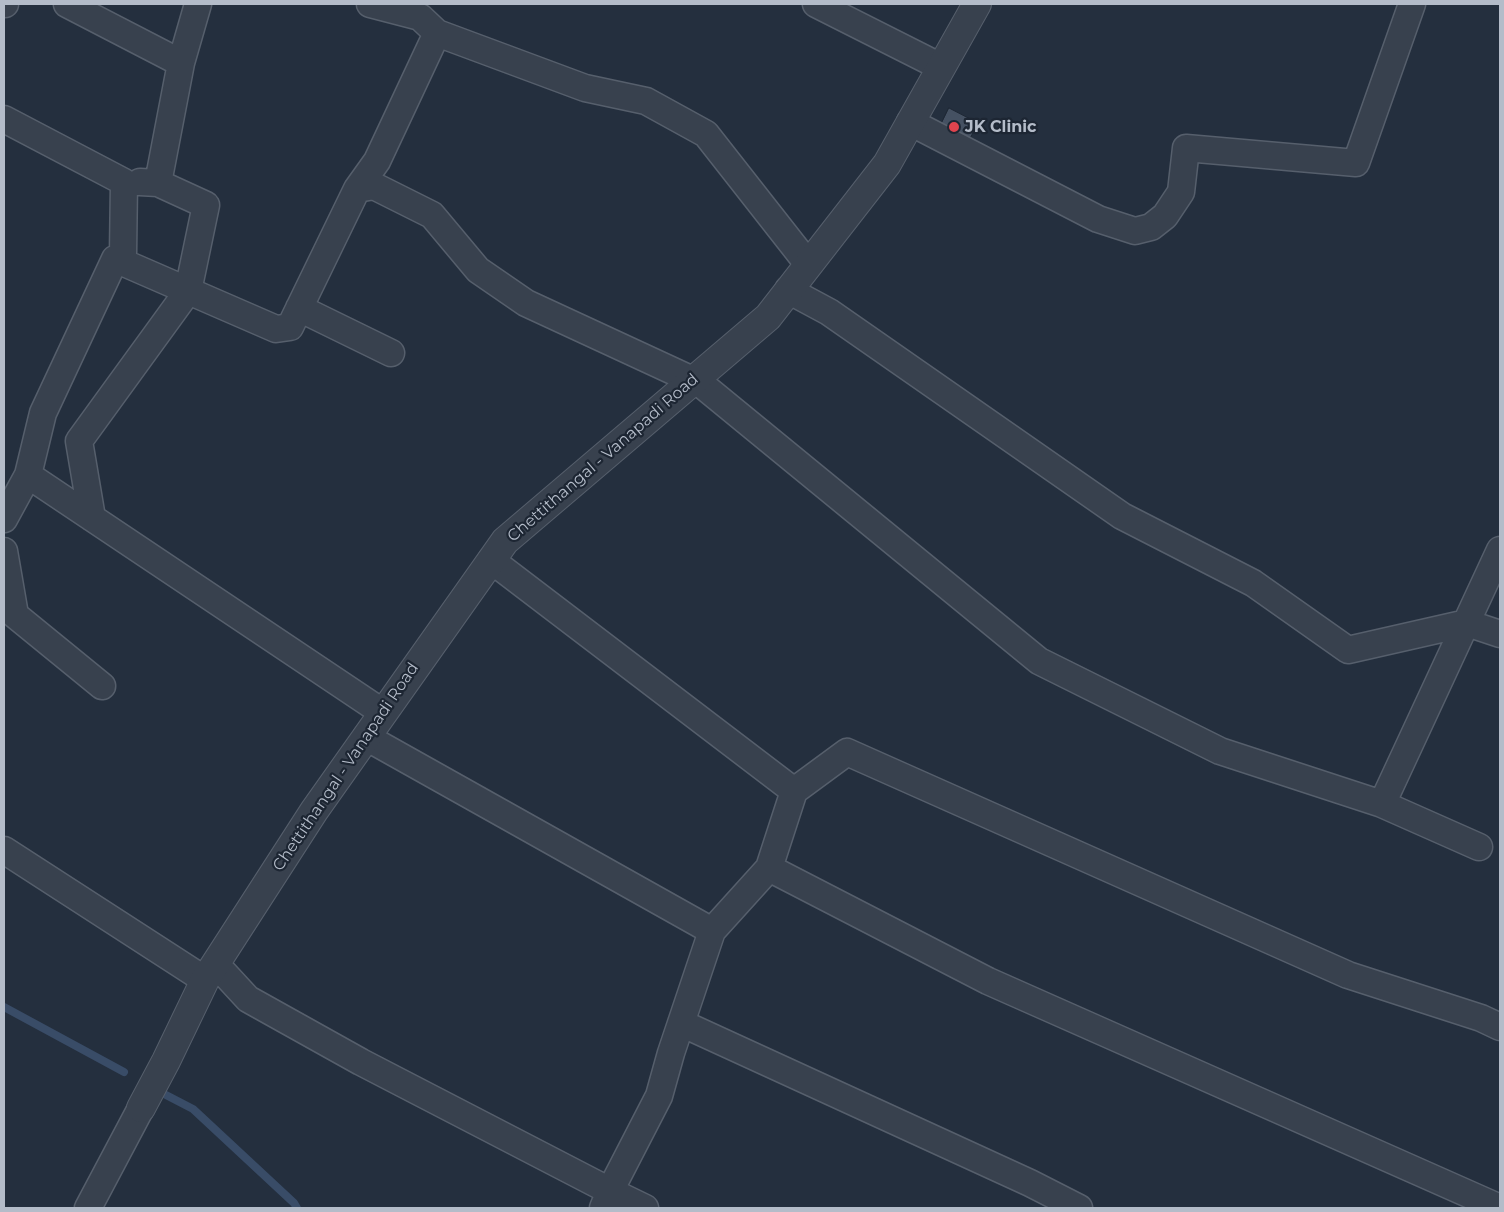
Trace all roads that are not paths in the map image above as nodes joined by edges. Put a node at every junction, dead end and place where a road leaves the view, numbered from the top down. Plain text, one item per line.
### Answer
1 (67, 4) edge
2 (198, 4) edge
3 (370, 4) edge
4 (816, 4) edge
5 (977, 4) edge
6 (1412, 4) edge
7 (437, 33) junction
8 (181, 63) junction
9 (941, 67) junction
10 (4, 120) edge
11 (910, 122) junction
12 (124, 182) junction
13 (158, 183) junction
14 (357, 189) junction
15 (115, 259) junction
16 (808, 264) junction
17 (788, 290) junction
18 (188, 291) junction
19 (299, 308) junction
20 (391, 353) dead end
21 (694, 380) junction
22 (28, 475) junction
23 (92, 518) junction
24 (4, 519) edge
25 (4, 550) edge
26 (1500, 550) edge
27 (491, 560) junction
28 (1467, 622) junction
29 (1500, 634) edge
30 (102, 686) dead end
31 (382, 712) junction
32 (366, 737) junction
33 (794, 791) junction
34 (1382, 804) junction
35 (1479, 847) dead end
36 (4, 850) edge
37 (769, 868) junction
38 (712, 931) junction
39 (209, 974) junction
40 (681, 1023) junction
41 (1500, 1027) edge
42 (141, 1108) joint
43 (606, 1199) edge
44 (88, 1208) edge
45 (645, 1208) edge
46 (1079, 1208) edge
47 (1500, 1208) edge

1 - 8 street
2 - 8 street
3 - 7 street
4 - 9 street
5 - 9 street, Chettithangal - Vanapadi Road
6 - 11 street
7 - 14 street
7 - 16 street
8 - 13 street
9 - 11 street, Chettithangal - Vanapadi Road
10 - 12 street
11 - 16 street, Chettithangal - Vanapadi Road
12 - 13 street
12 - 15 street
13 - 18 street
14 - 19 street
14 - 21 street
15 - 18 street
15 - 22 street
16 - 17 street, Chettithangal - Vanapadi Road
17 - 21 street, Chettithangal - Vanapadi Road
17 - 28 street
18 - 19 street
18 - 23 street
19 - 20 street
21 - 27 street, Chettithangal - Vanapadi Road
21 - 34 street
22 - 23 street
22 - 24 street
23 - 31 street
25 - 30 street
26 - 28 street
27 - 31 street, Chettithangal - Vanapadi Road
27 - 33 street
28 - 29 street
28 - 34 street
31 - 32 street, Chettithangal - Vanapadi Road
32 - 38 street
32 - 39 street, Chettithangal - Vanapadi Road
33 - 37 street
33 - 41 street
34 - 35 street
36 - 39 street
37 - 38 street
37 - 47 street
38 - 40 street
39 - 42 street, Chettithangal - Vanapadi Road
39 - 43 street
40 - 43 street
40 - 46 street
42 - 44 street
43 - 45 street

